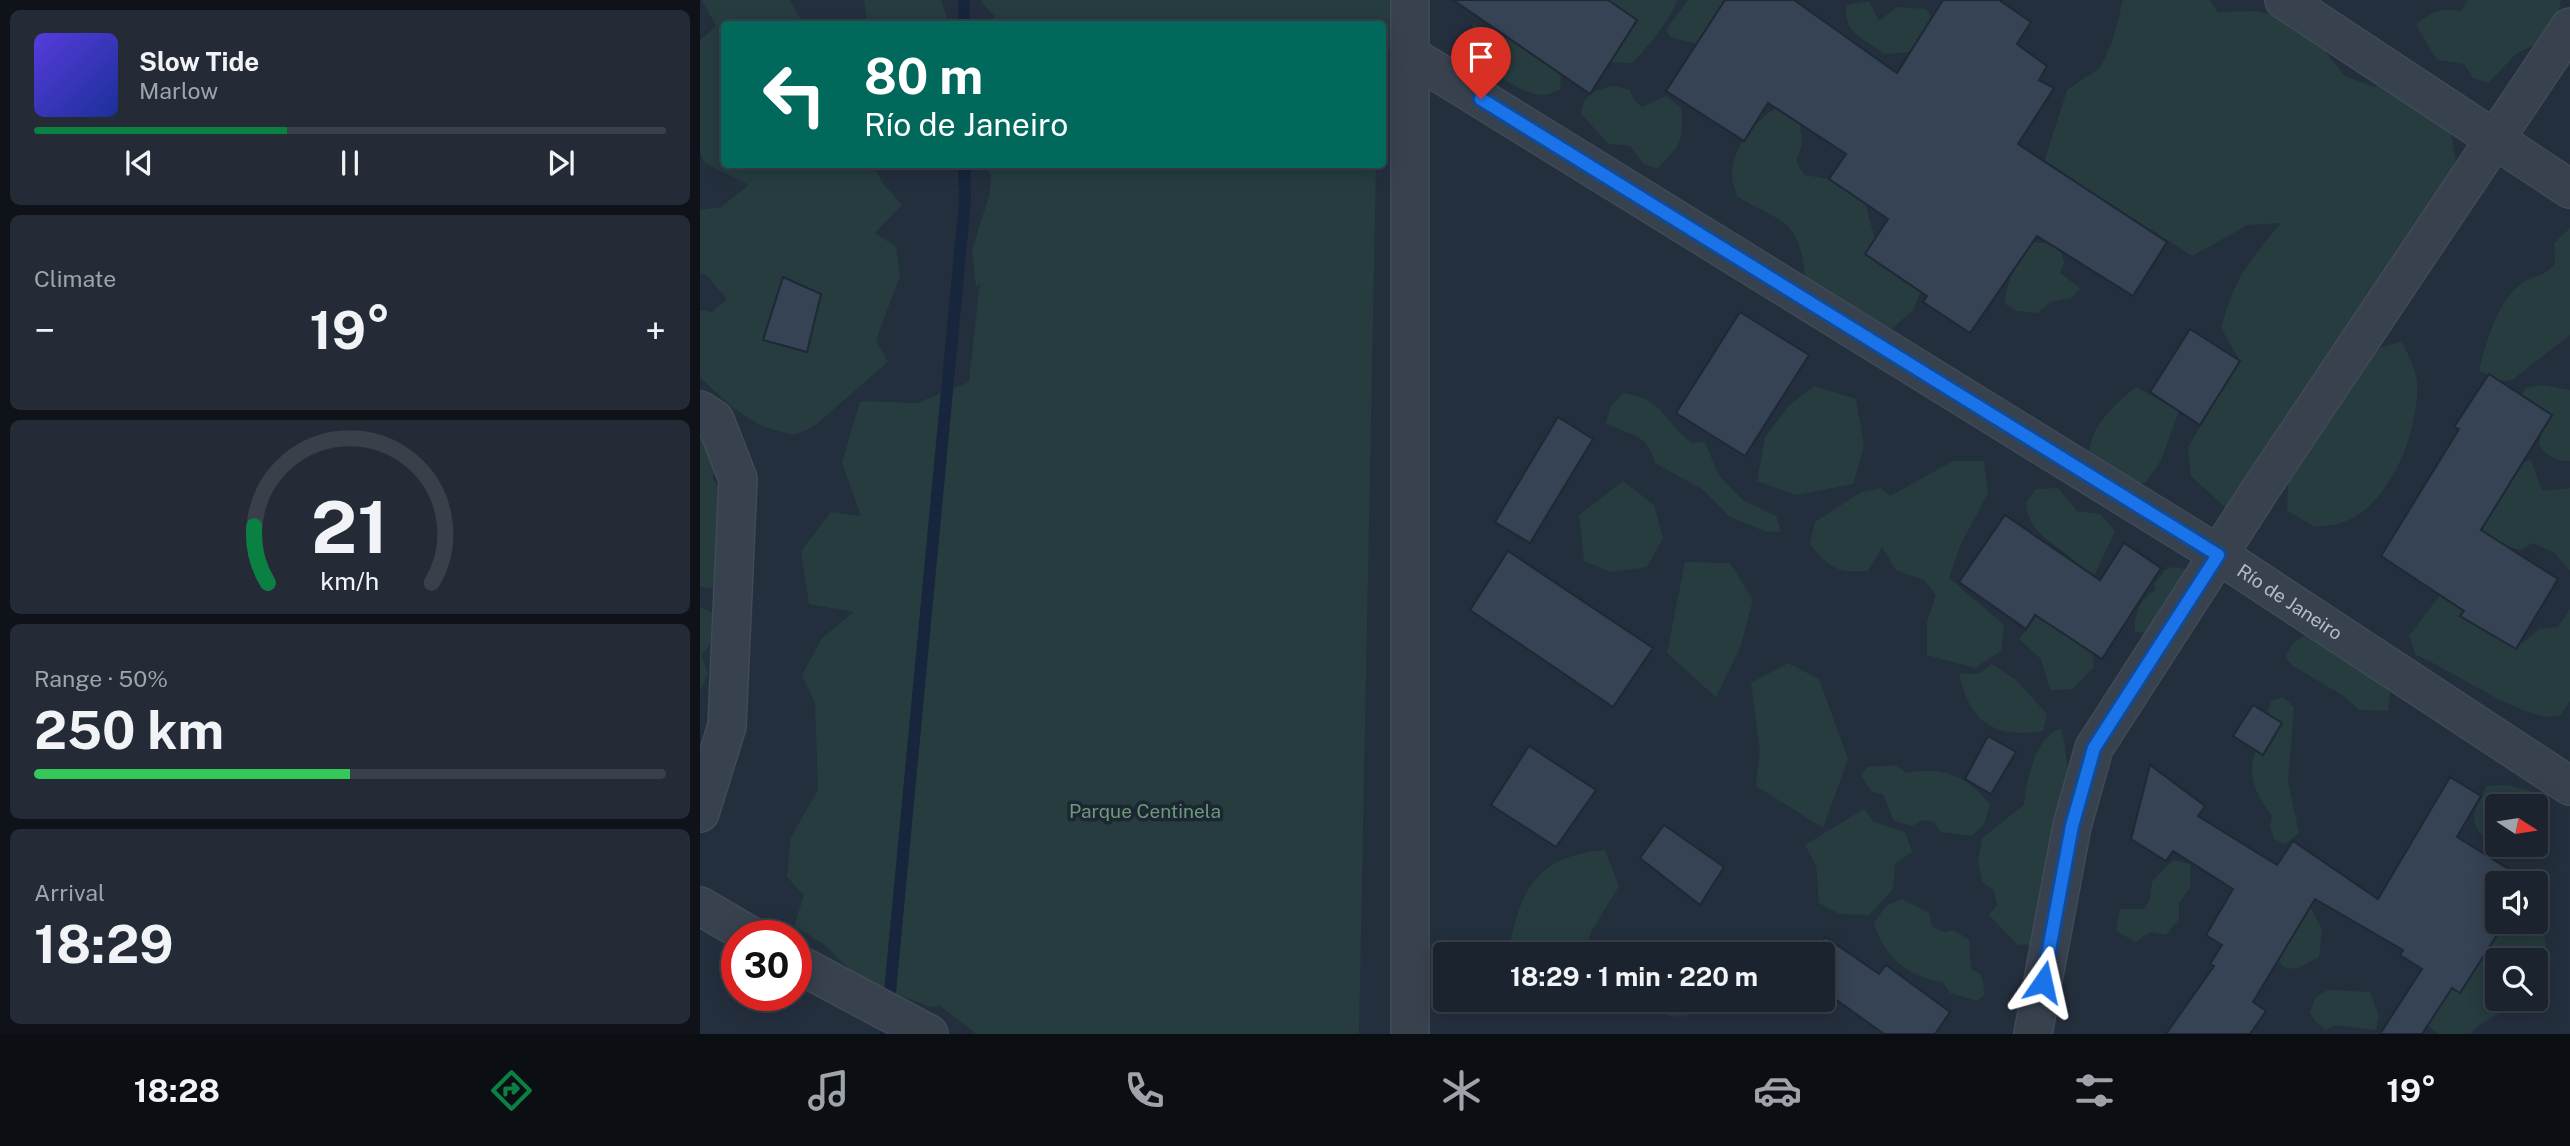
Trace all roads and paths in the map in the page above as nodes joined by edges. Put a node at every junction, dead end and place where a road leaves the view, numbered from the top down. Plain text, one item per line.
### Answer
1 (1410, 0) edge
2 (2284, 0) edge
3 (2570, 27) edge
4 (1410, 55) junction
5 (2495, 138) junction
6 (2570, 189) edge
7 (700, 410) edge
8 (2218, 555) junction
9 (2570, 786) edge
10 (700, 813) edge
11 (700, 906) edge
12 (724, 920) edge
13 (812, 971) edge
14 (1419, 1029) edge
15 (920, 1030) edge
16 (2033, 1034) edge

1 - 4 street
2 - 5 street
3 - 5 street
4 - 8 street, Río de Janeiro
4 - 14 street
5 - 6 street
5 - 8 street
7 - 10 street
8 - 9 street, Río de Janeiro
8 - 16 street
11 - 12 street
13 - 15 street

